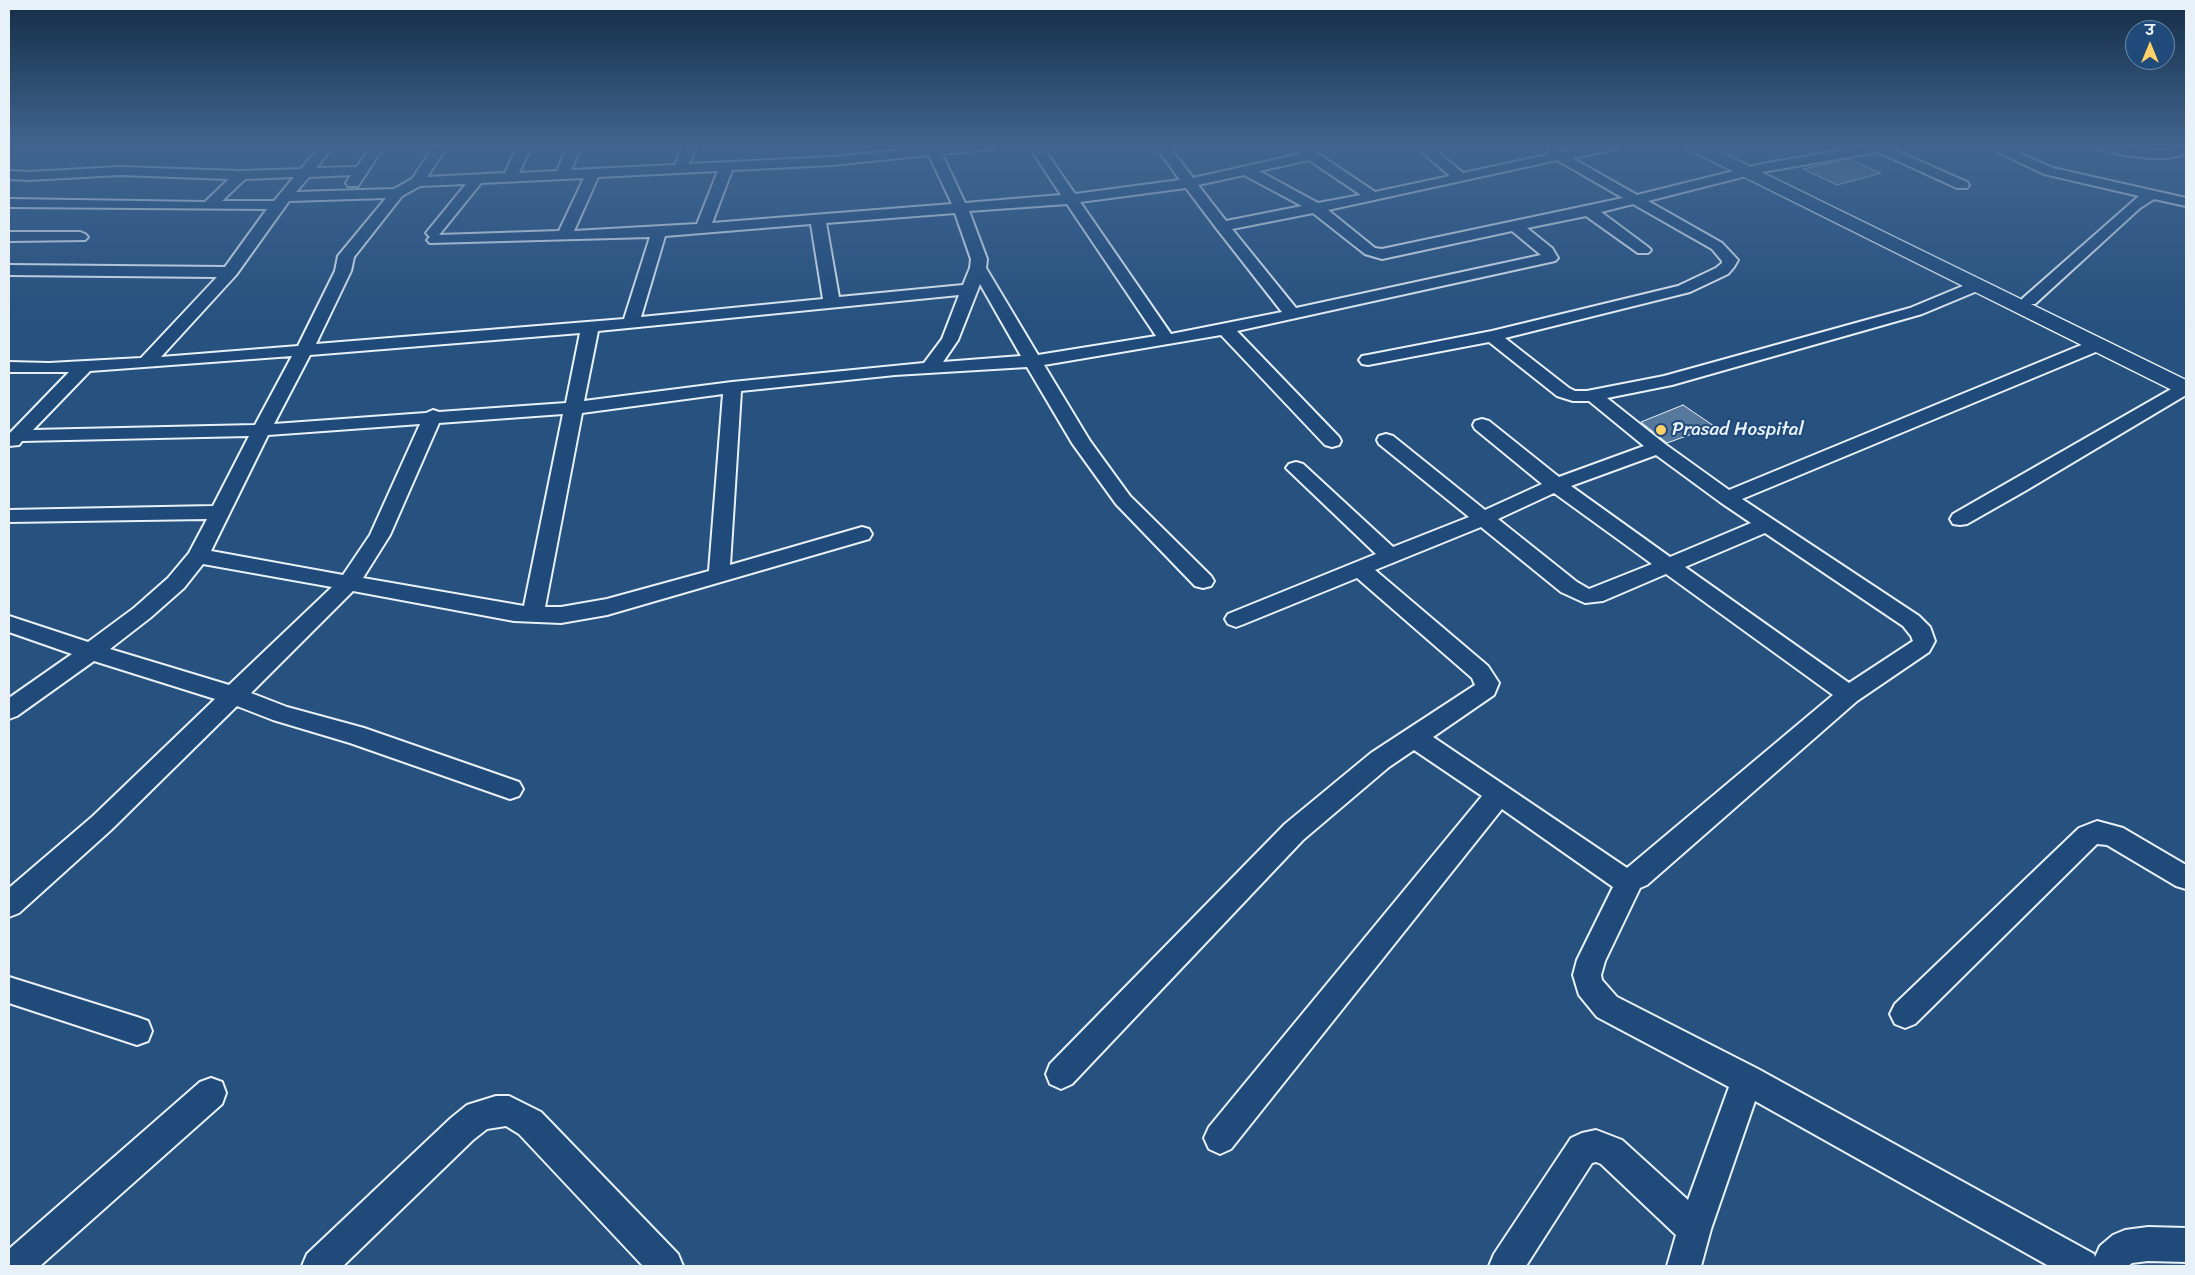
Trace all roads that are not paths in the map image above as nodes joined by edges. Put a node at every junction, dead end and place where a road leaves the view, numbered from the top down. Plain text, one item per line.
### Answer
1 (109, 204) edge
2 (231, 204) edge
3 (278, 204) edge
4 (387, 204) edge
5 (457, 204) edge
6 (579, 204) edge
7 (712, 204) edge
8 (959, 204) edge
9 (1010, 204) edge
10 (1074, 204) edge
11 (1206, 204) edge
12 (1310, 204) edge
13 (1334, 204) edge
14 (1614, 204) edge
15 (1645, 204) edge
16 (1820, 204) edge
17 (1827, 204) edge
18 (2136, 204) edge
19 (209, 206) joint
20 (1316, 208) junction
21 (961, 209) junction
22 (1589, 211) junction
23 (818, 219) junction
24 (1222, 226) junction
25 (1516, 227) junction
26 (703, 228) junction
27 (658, 232) junction
28 (565, 234) junction
29 (9, 237) edge
30 (80, 237) dead end
31 (1642, 250) dead end
32 (978, 268) junction
33 (9, 270) edge
34 (230, 272) junction
35 (1976, 286) junction
36 (970, 289) junction
37 (2030, 301) junction
38 (832, 303) junction
39 (1293, 315) junction
40 (631, 323) junction
41 (590, 327) junction
42 (1225, 329) junction
43 (1492, 336) junction
44 (1166, 340) junction
45 (2097, 345) junction
46 (305, 349) junction
47 (1368, 360) dead end
48 (1032, 361) junction
49 (146, 363) junction
50 (85, 366) junction
51 (930, 367) junction
52 (9, 368) edge
53 (2186, 384) edge
54 (732, 387) junction
55 (1593, 395) junction
56 (575, 408) junction
57 (433, 416) junction
58 (1482, 425) dead end
59 (261, 430) junction
60 (13, 440) edge
61 (1386, 440) dead end
62 (1332, 441) dead end
63 (1658, 448) junction
64 (1296, 468) dead end
65 (1556, 485) junction
66 (1727, 498) junction
67 (219, 512) junction
68 (9, 516) edge
69 (1960, 518) dead end
70 (1482, 519) junction
71 (1765, 525) junction
72 (862, 534) dead end
73 (198, 556) junction
74 (1390, 556) junction
75 (1669, 566) junction
76 (1360, 569) junction
77 (718, 574) junction
78 (1203, 581) dead end
79 (349, 583) junction
80 (533, 614) junction
81 (1236, 619) dead end
82 (9, 624) edge
83 (91, 652) junction
84 (232, 695) junction
85 (1849, 695) junction
86 (9, 710) edge
87 (1414, 737) junction
88 (510, 789) dead end
89 (1499, 794) junction
90 (2186, 878) edge
91 (1630, 880) junction
92 (9, 905) edge
93 (9, 990) edge
94 (1905, 1014) dead end
95 (137, 1031) dead end
96 (1061, 1074) dead end
97 (1747, 1080) junction
98 (211, 1093) dead end
99 (1220, 1138) dead end
100 (1694, 1229) junction
101 (2186, 1245) edge
102 (15, 1266) edge
103 (319, 1266) edge
104 (666, 1266) edge
105 (1506, 1266) edge
106 (1684, 1266) edge
107 (2082, 1266) edge
108 (2109, 1266) edge

1 - 19 street
2 - 19 street
3 - 34 street
4 - 46 street
5 - 28 street
6 - 28 street
7 - 26 street
8 - 21 street
9 - 21 street
10 - 44 street
11 - 24 street
12 - 20 street
13 - 20 street
14 - 22 street
15 - 43 street
16 - 35 street
17 - 37 street
18 - 37 street
20 - 24 street
20 - 25 street
21 - 23 street
21 - 32 street
22 - 25 street
22 - 31 street
23 - 26 street
23 - 38 street
24 - 39 street
25 - 39 street
26 - 27 street
27 - 28 street
27 - 40 street
29 - 30 street
32 - 36 street
32 - 48 street
33 - 34 street
34 - 49 street
35 - 45 street
35 - 55 street
36 - 38 street
36 - 51 street
37 - 53 street
38 - 40 street
39 - 42 street
40 - 41 street
41 - 46 street
41 - 56 street
42 - 44 street
42 - 62 street
43 - 47 street
43 - 55 street
44 - 48 street
45 - 53 street
45 - 66 street
46 - 49 street
46 - 59 street
48 - 51 street
48 - 78 street
49 - 50 street
50 - 52 street
50 - 60 street
51 - 54 street
53 - 69 street
54 - 56 street
54 - 77 street
55 - 63 street
56 - 57 street
56 - 80 street
57 - 59 street
57 - 79 street
58 - 65 street
59 - 60 street
59 - 67 street
61 - 70 street
63 - 65 street
63 - 66 street
64 - 74 street
65 - 70 street
65 - 75 street
66 - 71 street
67 - 68 street
67 - 73 street
70 - 74 street
70 - 75 street
71 - 75 street
71 - 85 street
72 - 77 street
73 - 79 street
73 - 83 street
74 - 76 street
75 - 85 street
76 - 81 street
76 - 87 street
77 - 80 street
79 - 80 street
79 - 84 street
82 - 83 street
83 - 84 street
83 - 86 street
84 - 88 street
84 - 92 street
85 - 91 street
87 - 89 street
87 - 96 street
89 - 91 street
89 - 99 street
90 - 94 street
91 - 97 street
93 - 95 street
97 - 100 street
97 - 107 street
98 - 102 street
100 - 105 street
100 - 106 street
101 - 108 street
103 - 104 street

